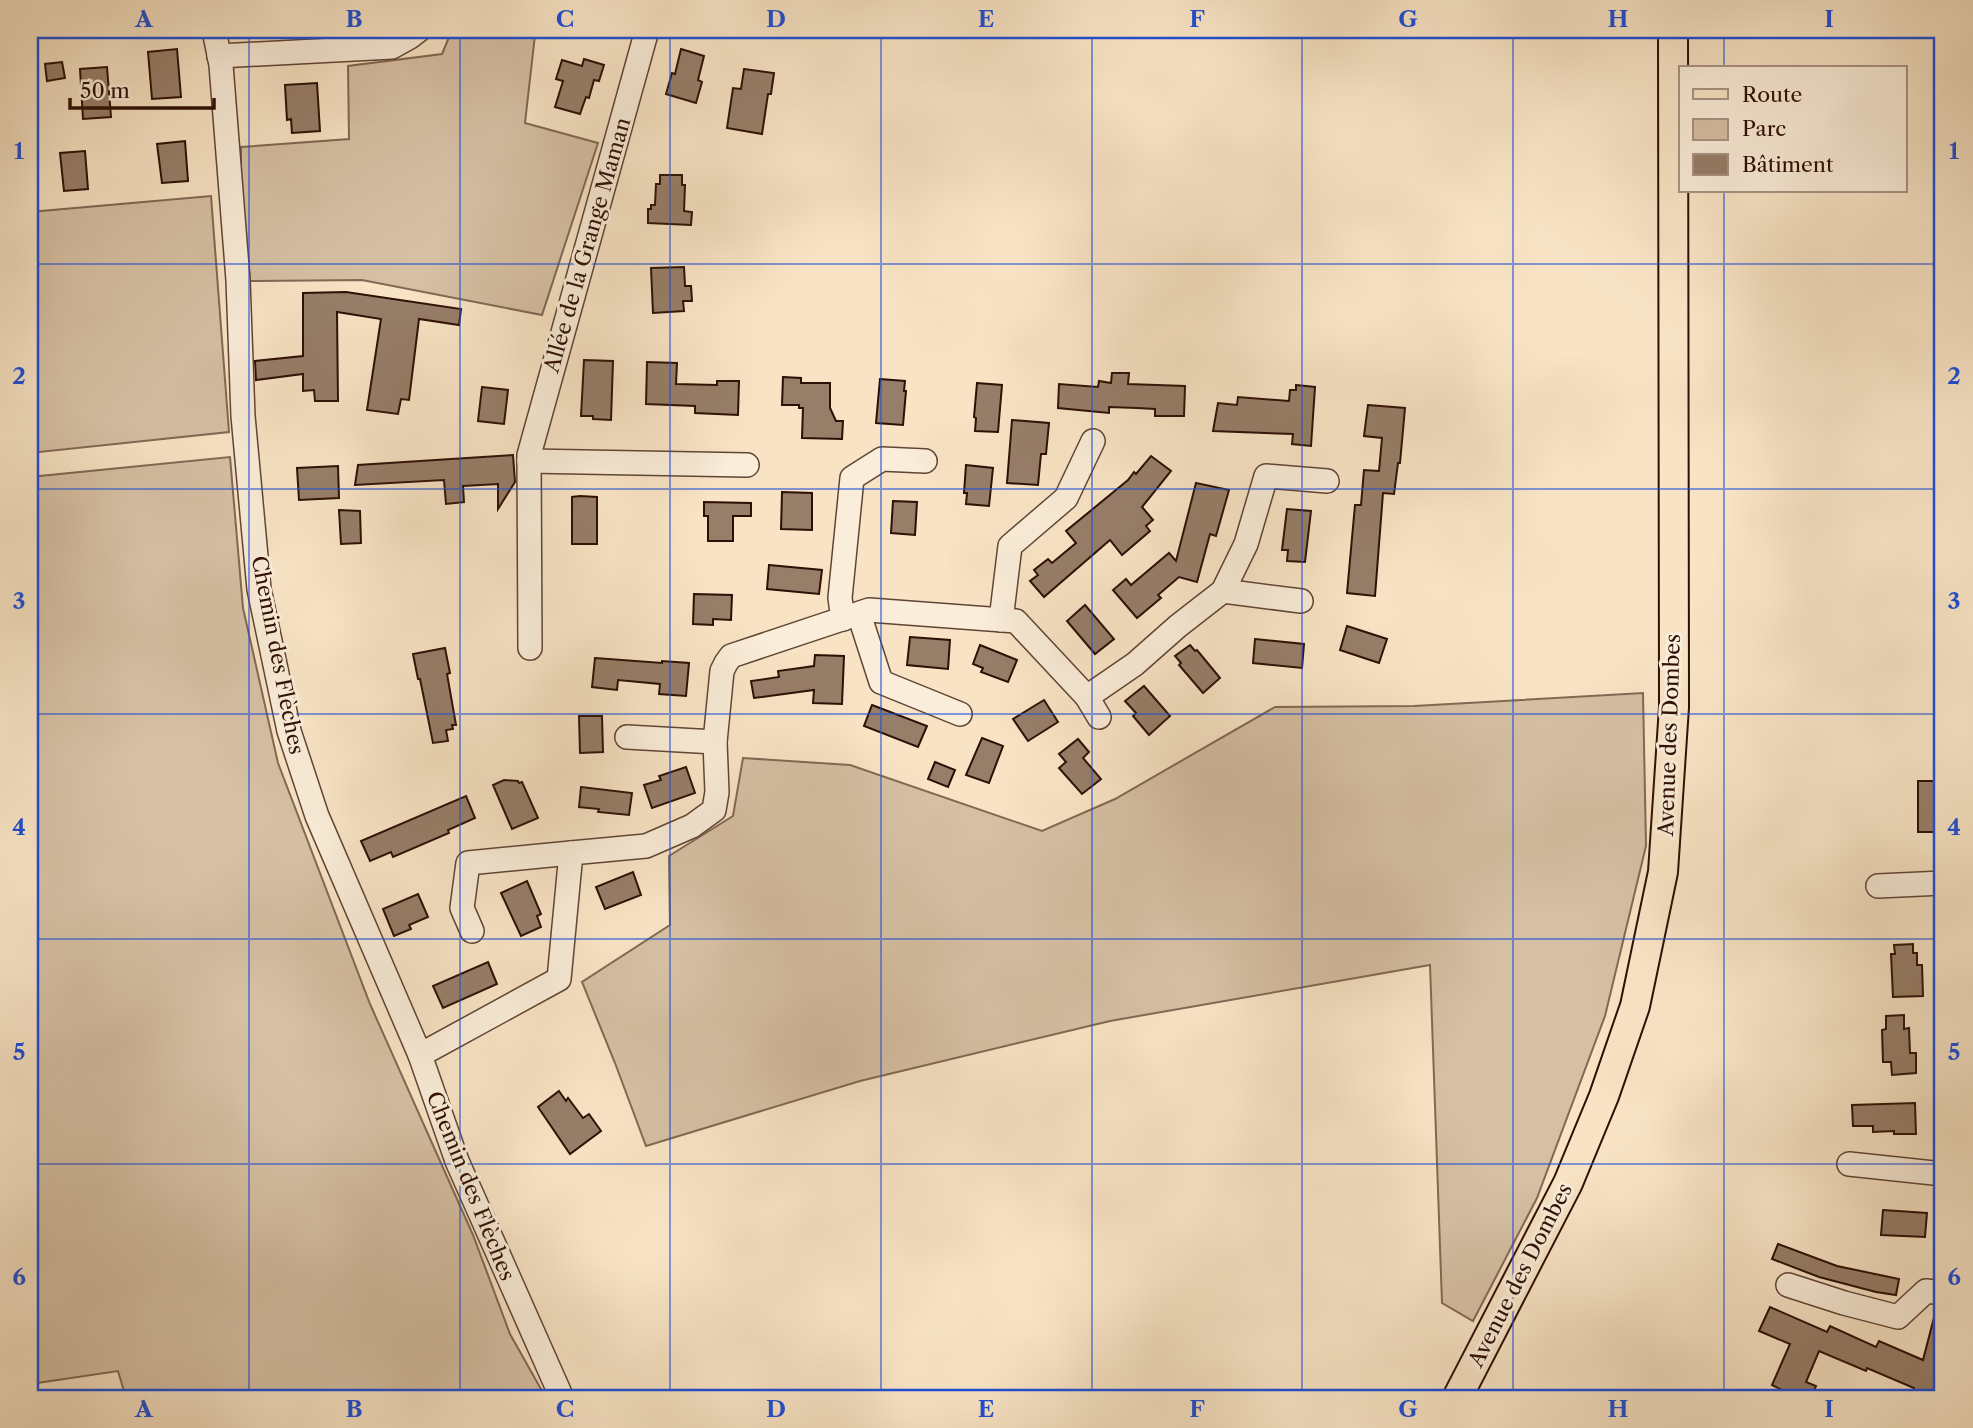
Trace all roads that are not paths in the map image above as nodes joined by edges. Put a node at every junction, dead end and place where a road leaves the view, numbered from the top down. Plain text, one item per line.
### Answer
1 (214, 30) edge
2 (419, 30) edge
3 (647, 30) edge
4 (1673, 30) edge
5 (219, 56) junction
6 (1093, 441) dead end
7 (529, 461) junction
8 (925, 461) dead end
9 (747, 465) dead end
10 (1326, 481) dead end
11 (1223, 591) junction
12 (1301, 601) dead end
13 (851, 617) junction
14 (1001, 621) junction
15 (530, 648) dead end
16 (1087, 697) junction
17 (960, 714) dead end
18 (1099, 717) dead end
19 (627, 737) dead end
20 (715, 742) junction
21 (571, 853) junction
22 (1943, 883) edge
23 (1878, 886) dead end
24 (472, 931) dead end
25 (420, 1055) junction
26 (1849, 1164) dead end
27 (1943, 1174) edge
28 (1788, 1285) dead end
29 (1943, 1293) edge
30 (562, 1398) edge
31 (1457, 1398) edge

1 - 5 street, Chemin des Flèches
2 - 5 street
3 - 7 street, Allée de la Grange Maman
4 - 31 main road, Avenue des Dombes
5 - 25 street, Chemin des Flèches
6 - 14 street
7 - 9 street
7 - 15 street, Allée de la Grange Maman
8 - 13 street
10 - 11 street
11 - 12 street
11 - 16 street
13 - 14 street
13 - 17 street
13 - 20 street
14 - 16 street
16 - 18 street
19 - 20 street
20 - 21 street
21 - 24 street
21 - 25 street
22 - 23 street
25 - 30 street, Chemin des Flèches
26 - 27 street
28 - 29 street

